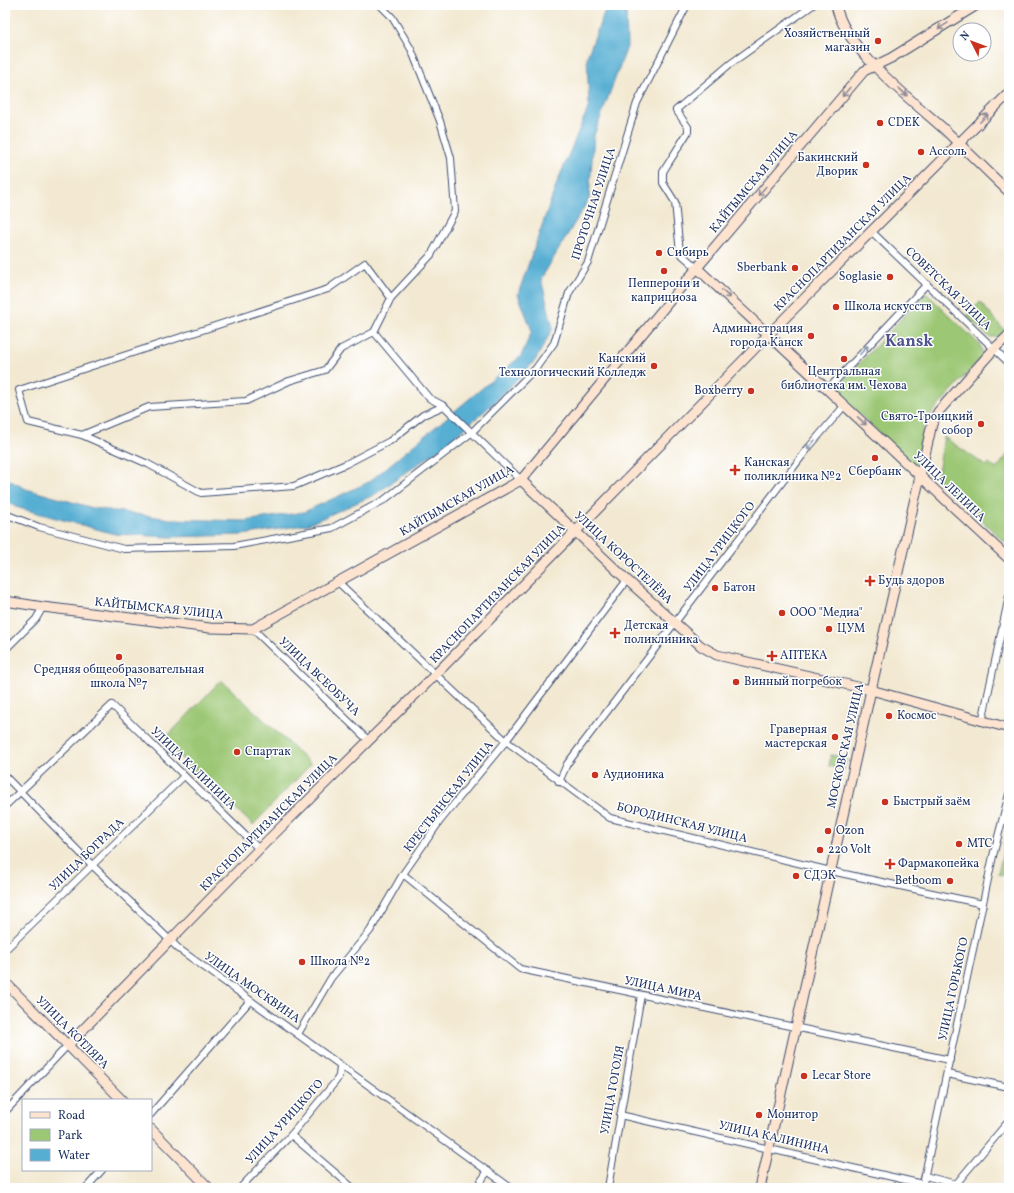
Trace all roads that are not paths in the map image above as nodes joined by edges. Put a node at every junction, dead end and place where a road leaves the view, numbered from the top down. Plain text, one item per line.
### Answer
1 (380, 5) edge
2 (687, 5) edge
3 (813, 5) edge
4 (836, 5) edge
5 (977, 5) edge
6 (874, 66) junction
7 (1009, 93) edge
8 (959, 143) junction
9 (1009, 192) edge
10 (871, 231) junction
11 (697, 268) junction
12 (927, 284) junction
13 (391, 298) junction
14 (374, 332) junction
15 (769, 334) junction
16 (1009, 335) edge
17 (994, 349) junction
18 (1009, 363) edge
19 (828, 389) junction
20 (845, 405) junction
21 (444, 406) junction
22 (472, 433) junction
23 (82, 435) junction
24 (920, 475) junction
25 (521, 480) junction
26 (5, 514) edge
27 (575, 531) junction
28 (1009, 560) edge
29 (627, 580) junction
30 (338, 582) junction
31 (1009, 596) edge
32 (5, 601) edge
33 (43, 607) junction
34 (676, 623) junction
35 (253, 629) junction
36 (5, 650) edge
37 (435, 675) junction
38 (871, 690) junction
39 (982, 722) junction
40 (1009, 728) edge
41 (369, 741) junction
42 (506, 741) junction
43 (5, 776) edge
44 (184, 776) junction
45 (559, 782) junction
46 (20, 791) junction
47 (1009, 794) edge
48 (5, 806) edge
49 (259, 849) junction
50 (92, 865) junction
51 (831, 871) junction
52 (403, 874) junction
53 (983, 904) junction
54 (170, 942) junction
55 (5, 950) edge
56 (5, 982) edge
57 (641, 995) junction
58 (249, 1002) junction
59 (796, 1029) junction
60 (298, 1034) junction
61 (68, 1045) junction
62 (950, 1060) junction
63 (340, 1066) junction
64 (946, 1074) junction
65 (1009, 1088) edge
66 (121, 1099) edge
67 (5, 1112) edge
68 (152, 1113) edge
69 (620, 1115) junction
70 (1007, 1123) dead end
71 (152, 1131) edge
72 (292, 1135) junction
73 (770, 1148) junction
74 (101, 1171) edge
75 (488, 1171) junction
76 (925, 1176) junction
77 (923, 1186) edge
78 (86, 1188) edge
79 (209, 1188) edge
80 (240, 1188) edge
81 (353, 1188) edge
82 (476, 1188) edge
83 (511, 1188) edge
84 (608, 1188) edge
85 (760, 1188) edge

1 - 13 street
2 - 22 street, ПРОТОЧНАЯ УЛИЦА
3 - 11 street
4 - 6 street
5 -> 6 street, КАЙТЫМСКАЯ УЛИЦА
6 -> 8 street
6 -> 11 street, КАЙТЫМСКАЯ УЛИЦА
8 -> 7 street, КРАСНОПАРТИЗАНСКАЯ УЛИЦА
8 - 9 street
8 - 10 street, КРАСНОПАРТИЗАНСКАЯ УЛИЦА
10 - 12 street, СОВЕТСКАЯ УЛИЦА
10 - 15 street, КРАСНОПАРТИЗАНСКАЯ УЛИЦА
11 -> 15 street, УЛИЦА ЛЕНИНА
11 - 25 street, КАЙТЫМСКАЯ УЛИЦА
12 - 17 street, СОВЕТСКАЯ УЛИЦА
19 -> 12 street
13 - 14 street
13 - 23 street
14 - 21 street, УЛИЦА КОРОСТЕЛЁВА
14 - 23 street
15 - 19 street, УЛИЦА ЛЕНИНА
15 - 27 street, КРАСНОПАРТИЗАНСКАЯ УЛИЦА
16 - 17 street, МОСКОВСКАЯ УЛИЦА
17 - 18 street, СОВЕТСКАЯ УЛИЦА
17 - 24 street, МОСКОВСКАЯ УЛИЦА
19 - 20 street, УЛИЦА ЛЕНИНА
20 -> 24 street, УЛИЦА ЛЕНИНА
20 -> 34 street, УЛИЦА УРИЦКОГО
21 - 22 street, УЛИЦА КОРОСТЕЛЁВА
21 - 23 street
22 - 25 street, УЛИЦА КОРОСТЕЛЁВА
22 - 26 street, ПРОТОЧНАЯ УЛИЦА
24 - 28 street, УЛИЦА ЛЕНИНА
24 - 38 street, МОСКОВСКАЯ УЛИЦА
25 - 27 street, УЛИЦА КОРОСТЕЛЁВА
25 - 30 street, КАЙТЫМСКАЯ УЛИЦА
27 - 29 street, УЛИЦА КОРОСТЕЛЁВА
27 - 37 street, КРАСНОПАРТИЗАНСКАЯ УЛИЦА
29 - 34 street, УЛИЦА КОРОСТЕЛЁВА
29 - 42 street, КРЕСТЬЯНСКАЯ УЛИЦА
30 - 35 street, КАЙТЫМСКАЯ УЛИЦА
30 - 37 street, БОРОДИНСКАЯ УЛИЦА
31 - 39 street
32 - 33 street, КАЙТЫМСКАЯ УЛИЦА
33 - 35 street, КАЙТЫМСКАЯ УЛИЦА
33 - 36 street
34 - 38 street, УЛИЦА КОРОСТЕЛЁВА
34 - 45 street, УЛИЦА УРИЦКОГО
35 - 41 street, УЛИЦА ВСЕОБУЧА
37 - 41 street, КРАСНОПАРТИЗАНСКАЯ УЛИЦА
37 - 42 street, БОРОДИНСКАЯ УЛИЦА
38 - 39 street, УЛИЦА КОРОСТЕЛЁВА
38 - 51 street, МОСКОВСКАЯ УЛИЦА
39 - 40 street, УЛИЦА КОРОСТЕЛЁВА
41 - 49 street, КРАСНОПАРТИЗАНСКАЯ УЛИЦА
42 - 45 street, БОРОДИНСКАЯ УЛИЦА
42 - 52 street, КРЕСТЬЯНСКАЯ УЛИЦА
43 - 46 street, УЛИЦА МОСКВИНА
44 - 46 street, УЛИЦА КАЛИНИНА
44 - 49 street, УЛИЦА КАЛИНИНА
44 - 50 street, УЛИЦА БОГРАДА
45 - 51 street, БОРОДИНСКАЯ УЛИЦА
46 - 48 street
46 - 50 street, УЛИЦА МОСКВИНА
47 - 53 street, УЛИЦА ГОРЬКОГО
49 - 54 street, КРАСНОПАРТИЗАНСКАЯ УЛИЦА
50 - 54 street, УЛИЦА МОСКВИНА
50 - 55 street, УЛИЦА БОГРАДА
51 - 53 street, БОРОДИНСКАЯ УЛИЦА
51 - 59 street, МОСКОВСКАЯ УЛИЦА
52 - 57 street, УЛИЦА МИРА
52 - 60 street, КРЕСТЬЯНСКАЯ УЛИЦА
53 - 62 street, УЛИЦА ГОРЬКОГО
54 - 58 street, УЛИЦА МОСКВИНА
54 - 61 street, КРАСНОПАРТИЗАНСКАЯ УЛИЦА
56 - 61 street, УЛИЦА КОТЛЯРА
57 - 59 street, УЛИЦА МИРА
57 - 69 street, УЛИЦА ГОГОЛЯ
58 - 60 street, УЛИЦА МОСКВИНА
58 - 68 street
59 - 62 street, УЛИЦА МИРА
59 - 73 street, МОСКОВСКАЯ УЛИЦА
60 - 63 street, УЛИЦА МОСКВИНА
61 - 66 street, УЛИЦА КОТЛЯРА
61 - 67 street, КРАСНОПАРТИЗАНСКАЯ УЛИЦА
62 - 64 street, УЛИЦА ГОРЬКОГО
63 - 72 street, УЛИЦА УРИЦКОГО
63 - 75 street, УЛИЦА МОСКВИНА
64 - 65 street
64 - 76 street, УЛИЦА ГОРЬКОГО
69 - 73 street, УЛИЦА КАЛИНИНА
69 - 84 street, УЛИЦА ГОГОЛЯ
70 - 76 street
71 - 79 street
72 - 80 street, УЛИЦА УРИЦКОГО
72 - 81 street
73 - 77 street, УЛИЦА КАЛИНИНА
73 - 85 street, МОСКОВСКАЯ УЛИЦА
74 - 78 street
75 - 82 street
75 - 83 street, УЛИЦА МОСКВИНА
76 - 77 street, УЛИЦА ГОРЬКОГО

